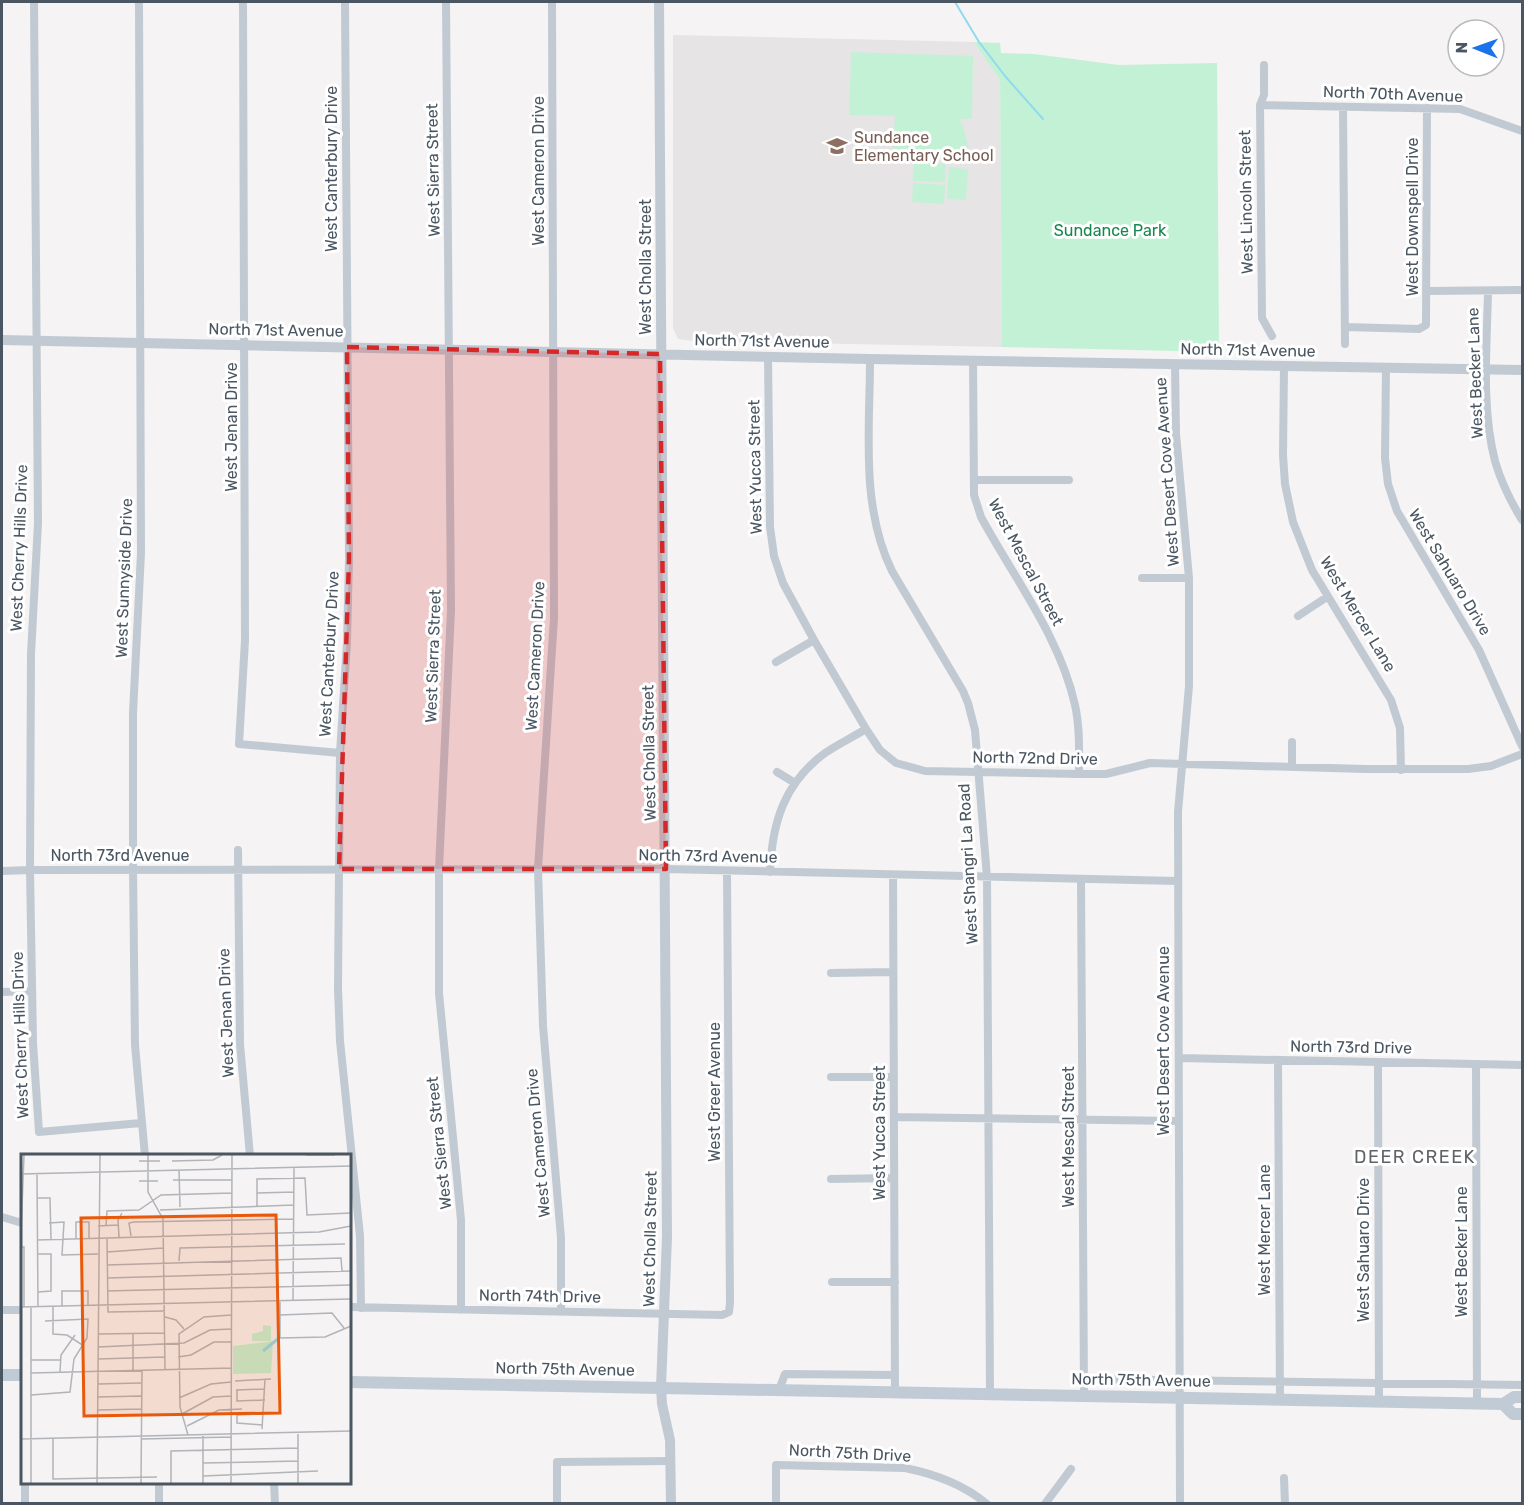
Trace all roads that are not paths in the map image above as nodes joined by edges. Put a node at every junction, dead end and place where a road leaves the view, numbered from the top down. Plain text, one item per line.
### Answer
1 (34, 2) edge
2 (139, 2) edge
3 (243, 2) edge
4 (345, 2) edge
5 (446, 2) edge
6 (552, 2) edge
7 (659, 2) edge
8 (1264, 65) dead end
9 (1260, 105) junction
10 (1343, 107) junction
11 (1427, 108) junction
12 (1522, 131) edge
13 (1427, 291) junction
14 (1488, 291) junction
15 (1522, 291) edge
16 (1345, 327) junction
17 (1272, 336) dead end
18 (2, 339) edge
19 (36, 340) junction
20 (142, 342) junction
21 (245, 344) junction
22 (1345, 344) dead end
23 (347, 347) junction
24 (449, 348) junction
25 (554, 351) junction
26 (660, 354) junction
27 (768, 356) junction
28 (870, 359) junction
29 (973, 360) junction
30 (1175, 364) junction
31 (1284, 366) junction
32 (1386, 368) junction
33 (1486, 370) junction
34 (1522, 370) edge
35 (974, 480) junction
36 (1069, 480) dead end
37 (1522, 520) edge
38 (1142, 578) dead end
39 (1189, 578) junction
40 (1327, 597) junction
41 (1298, 616) dead end
42 (814, 640) junction
43 (776, 662) dead end
44 (866, 729) junction
45 (1292, 742) dead end
46 (1522, 746) edge
47 (340, 753) junction
48 (1522, 754) edge
49 (1181, 765) junction
50 (1292, 767) junction
51 (1401, 770) junction
52 (979, 771) junction
53 (777, 772) dead end
54 (1079, 774) junction
55 (795, 783) junction
56 (238, 850) dead end
57 (133, 869) junction
58 (339, 869) junction
59 (439, 869) junction
60 (538, 869) junction
61 (666, 869) junction
62 (30, 870) junction
63 (238, 870) junction
64 (727, 871) junction
65 (2, 872) edge
66 (770, 872) junction
67 (893, 875) junction
68 (987, 877) junction
69 (1081, 879) junction
70 (1178, 880) junction
71 (893, 972) junction
72 (831, 973) dead end
73 (32, 991) junction
74 (2, 992) edge
75 (1179, 1058) junction
76 (1278, 1061) junction
77 (1378, 1062) junction
78 (1476, 1064) junction
79 (1522, 1065) edge
80 (831, 1077) dead end
81 (894, 1077) junction
82 (894, 1117) junction
83 (988, 1118) junction
84 (1082, 1120) junction
85 (1179, 1121) junction
86 (141, 1123) junction
87 (145, 1154) edge
88 (250, 1154) edge
89 (894, 1178) junction
90 (831, 1179) dead end
91 (2, 1217) edge
92 (21, 1223) edge
93 (832, 1282) dead end
94 (895, 1282) junction
95 (351, 1307) edge
96 (361, 1308) junction
97 (2, 1310) edge
98 (21, 1310) edge
99 (460, 1310) junction
100 (561, 1311) junction
101 (729, 1312) joint
102 (664, 1313) junction
103 (2, 1375) edge
104 (21, 1375) edge
105 (895, 1375) junction
106 (1084, 1380) junction
107 (1180, 1380) junction
108 (1280, 1381) junction
109 (351, 1382) edge
110 (1379, 1383) junction
111 (1476, 1384) junction
112 (1522, 1385) edge
113 (661, 1387) junction
114 (779, 1389) junction
115 (895, 1392) junction
116 (990, 1393) junction
117 (1084, 1395) junction
118 (1180, 1397) junction
119 (1522, 1397) edge
120 (1280, 1399) junction
121 (1379, 1401) junction
122 (1477, 1403) junction
123 (1503, 1404) junction
124 (1521, 1412) edge
125 (671, 1461) junction
126 (1071, 1469) dead end
127 (1284, 1478) dead end
128 (25, 1484) edge
129 (159, 1484) edge
130 (274, 1484) edge
131 (983, 1502) edge
132 (25, 1503) edge
133 (159, 1503) edge
134 (274, 1503) edge
135 (557, 1503) edge
136 (671, 1503) edge
137 (776, 1503) edge
138 (1045, 1503) edge
139 (1180, 1503) edge
140 (1285, 1503) edge

1 - 19 street, West Cherry Hills Drive
2 - 20 street, West Sunnyside Drive
3 - 21 street, West Jenan Drive
4 - 23 street, West Canterbury Drive
5 - 24 street, West Sierra Street
6 - 25 street, West Cameron Drive
7 - 26 street, West Cholla Street
8 - 9 street, West Lincoln Street
9 - 10 street, North 70th Avenue
9 - 17 street, West Lincoln Street
10 - 11 street, North 70th Avenue
10 - 16 street
11 - 12 street, North 70th Avenue
11 - 13 street, West Downspell Drive
13 - 14 street
13 - 16 street, West Downspell Drive
14 - 15 street
14 - 33 street, West Becker Lane
16 - 22 street
18 - 19 street, North 71st Avenue
19 - 20 street, North 71st Avenue
19 - 62 street, West Cherry Hills Drive
20 - 21 street, North 71st Avenue
20 - 57 street, West Sunnyside Drive
21 - 23 street, North 71st Avenue
21 - 47 street, West Jenan Drive
23 - 24 street, North 71st Avenue
23 - 47 street, West Canterbury Drive
24 - 25 street, North 71st Avenue
24 - 59 street, West Sierra Street
25 - 26 street, North 71st Avenue
25 - 60 street, West Cameron Drive
26 - 27 street, North 71st Avenue
26 - 61 street, West Cholla Street
27 - 28 street, North 71st Avenue
27 - 42 street, West Yucca Street
28 - 29 street, North 71st Avenue
28 - 52 street, West Shangri La Road
29 - 30 street, North 71st Avenue
29 - 35 street, West Mescal Street
30 - 31 street, North 71st Avenue
30 - 39 street, West Desert Cove Avenue
31 - 32 street, North 71st Avenue
31 - 40 street, West Mercer Lane
32 - 33 street, North 71st Avenue
32 - 46 street, West Sahuaro Drive
33 - 34 street, North 71st Avenue
33 - 37 street, West Becker Lane
35 - 36 street
35 - 54 street, West Mescal Street
38 - 39 street, West Desert Cove Avenue
39 - 49 street, West Desert Cove Avenue
40 - 41 street
40 - 51 street, West Mercer Lane
42 - 43 street
42 - 44 street, West Yucca Street
44 - 52 street, North 72nd Drive
44 - 55 street
45 - 50 street
47 - 58 street, West Canterbury Drive
48 - 51 street, North 72nd Drive
49 - 50 street, North 72nd Drive
49 - 54 street, North 72nd Drive
49 - 70 street, West Desert Cove Avenue
50 - 51 street, North 72nd Drive
52 - 54 street, North 72nd Drive
52 - 68 street, West Shangri La Road
53 - 55 street
55 - 66 street
56 - 63 street
57 - 62 street, North 73rd Avenue
57 - 63 street, North 73rd Avenue
57 - 86 street, West Sunnyside Drive
58 - 59 street, North 73rd Avenue
58 - 63 street, North 73rd Avenue
58 - 96 street, West Canterbury Drive
59 - 60 street, North 73rd Avenue
59 - 99 street, West Sierra Street
60 - 61 street, North 73rd Avenue
60 - 100 street, West Cameron Drive
61 - 64 street, North 73rd Avenue
61 - 102 street, West Cholla Street
62 - 65 street, North 73rd Avenue
62 - 73 street, West Cherry Hills Drive
63 - 88 street, West Jenan Drive
64 - 66 street, North 73rd Avenue
64 - 101 street, West Greer Avenue
66 - 67 street, North 73rd Avenue
67 - 68 street, North 73rd Avenue
67 - 71 street, West Yucca Street
68 - 69 street, North 73rd Avenue
68 - 83 street, West Shangri La Road
69 - 70 street, North 73rd Avenue
69 - 84 street, West Mescal Street
70 - 75 street, West Desert Cove Avenue
71 - 72 street
71 - 81 street, West Yucca Street
73 - 74 street
73 - 86 street, West Cherry Hills Drive
75 - 76 street, North 73rd Drive
75 - 85 street, West Desert Cove Avenue
76 - 77 street, North 73rd Drive
76 - 108 street, West Mercer Lane
77 - 78 street, North 73rd Drive
77 - 110 street, West Sahuaro Drive
78 - 79 street, North 73rd Drive
78 - 111 street, West Becker Lane
80 - 81 street
81 - 82 street, West Yucca Street
82 - 83 street
82 - 89 street, West Yucca Street
83 - 84 street
83 - 116 street, West Shangri La Road
84 - 85 street
84 - 106 street, West Mescal Street
85 - 107 street, West Desert Cove Avenue
86 - 87 street, West Sunnyside Drive
89 - 90 street
89 - 94 street, West Yucca Street
91 - 92 street
93 - 94 street
94 - 105 street, West Yucca Street
95 - 96 street, North 74th Drive
96 - 99 street, North 74th Drive
97 - 98 street
99 - 100 street, North 74th Drive
100 - 102 street, North 74th Drive
101 - 102 street, North 74th Drive
102 - 113 street, West Cholla Street
103 - 104 main road
105 - 114 street
105 - 115 street, West Yucca Street
106 - 107 street, North 75th Avenue
106 - 117 street, West Mescal Street
107 - 108 street, North 75th Avenue
107 - 118 street, West Desert Cove Avenue
108 - 110 street, North 75th Avenue
108 - 120 street, West Mercer Lane
109 - 113 main road, North 75th Avenue
110 - 111 street, North 75th Avenue
110 - 121 street, West Sahuaro Drive
111 - 112 street, North 75th Avenue
111 - 122 street, West Becker Lane
113 - 114 main road, North 75th Avenue
113 - 125 street, West Cholla Street
114 - 115 main road, North 75th Avenue
115 - 116 main road, North 75th Avenue
116 - 117 main road, North 75th Avenue
117 - 118 main road, North 75th Avenue
118 - 120 main road, North 75th Avenue
118 - 139 street, West Desert Cove Avenue
119 - 123 main road, North 75th Avenue
120 - 121 main road, North 75th Avenue
121 - 122 main road, North 75th Avenue
122 - 123 main road, North 75th Avenue
123 - 124 main road
125 - 135 street
125 - 136 street, West Cholla Street
126 - 138 street
127 - 140 street
128 - 132 street
129 - 133 street
130 - 134 street
131 - 137 street, North 75th Drive

